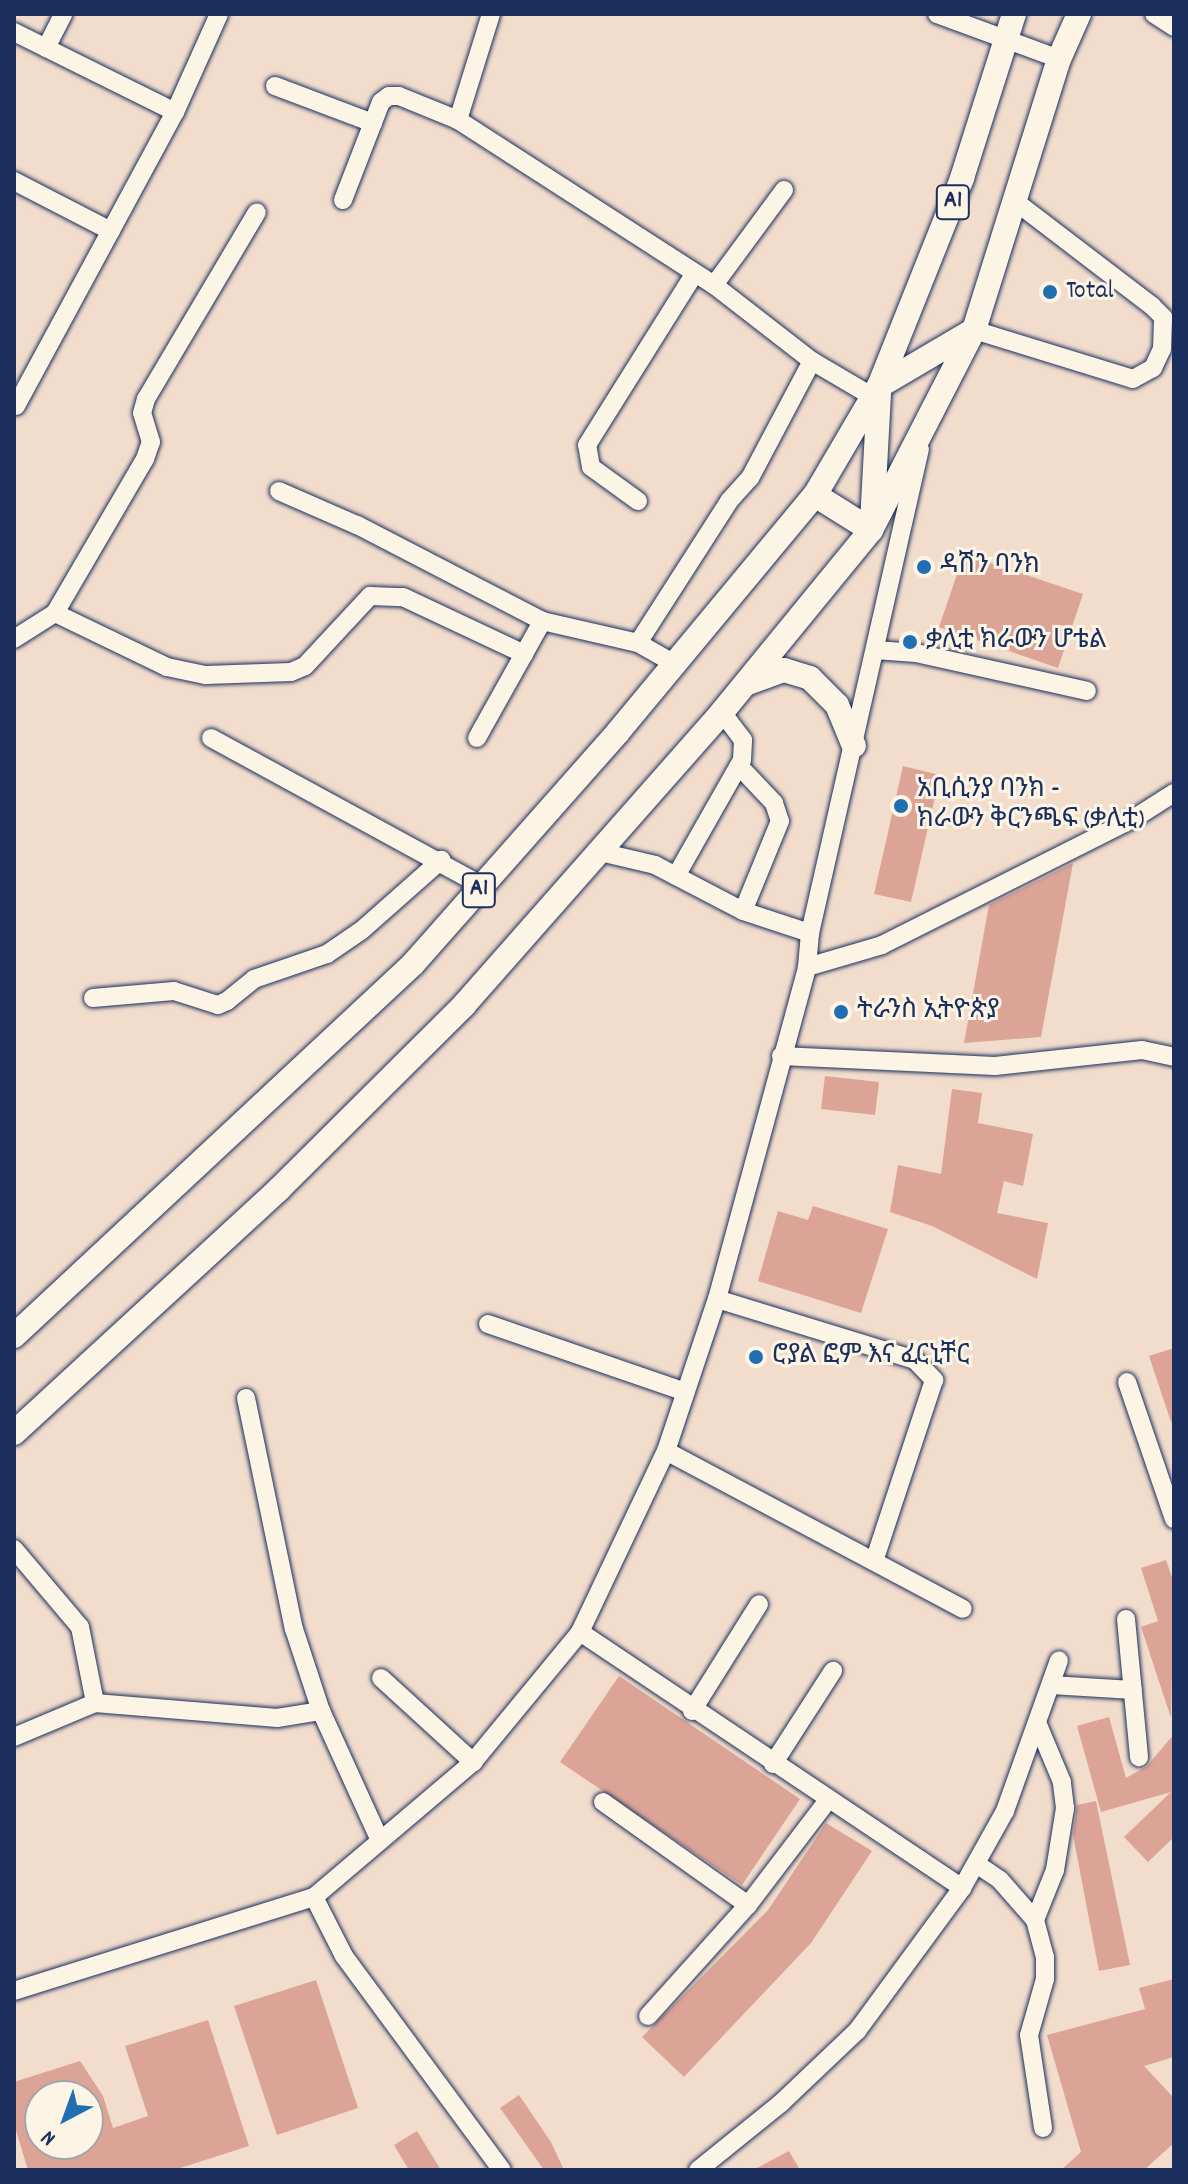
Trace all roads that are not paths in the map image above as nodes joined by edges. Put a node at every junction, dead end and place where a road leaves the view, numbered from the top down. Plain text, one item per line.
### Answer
1 (63, 14) edge
2 (219, 14) edge
3 (491, 14) edge
4 (937, 14) edge
5 (1014, 14) edge
6 (1079, 14) edge
7 (1154, 14) edge
8 (1174, 27) edge
9 (14, 32) edge
10 (1003, 42) junction
11 (46, 48) junction
12 (1059, 59) junction
13 (275, 86) dead end
14 (175, 112) junction
15 (458, 120) junction
16 (373, 123) junction
17 (14, 181) edge
18 (784, 190) dead end
19 (343, 200) dead end
20 (1016, 202) junction
21 (257, 212) dead end
22 (111, 231) junction
23 (695, 273) junction
24 (714, 285) junction
25 (974, 330) junction
26 (812, 361) junction
27 (876, 392) junction
28 (16, 406) dead end
29 (922, 439) junction
30 (279, 491) dead end
31 (815, 495) junction
32 (638, 501) dead end
33 (871, 530) junction
34 (55, 613) junction
35 (542, 621) junction
36 (14, 639) edge
37 (638, 643) junction
38 (875, 650) junction
39 (524, 654) junction
40 (675, 664) junction
41 (742, 686) junction
42 (1087, 691) dead end
43 (722, 712) junction
44 (211, 738) dead end
45 (477, 738) dead end
46 (854, 746) junction
47 (739, 766) junction
48 (1174, 793) edge
49 (596, 851) junction
50 (441, 860) junction
51 (676, 876) junction
52 (482, 886) junction
53 (743, 911) junction
54 (810, 933) junction
55 (807, 967) junction
56 (93, 998) dead end
57 (781, 1056) junction
58 (1174, 1057) edge
59 (717, 1299) junction
60 (488, 1324) dead end
61 (14, 1336) edge
62 (1127, 1382) dead end
63 (686, 1392) junction
64 (246, 1398) dead end
65 (14, 1433) edge
66 (666, 1451) junction
67 (1174, 1519) edge
68 (14, 1549) edge
69 (875, 1558) junction
70 (759, 1604) dead end
71 (963, 1609) dead end
72 (1126, 1619) dead end
73 (580, 1632) junction
74 (1059, 1660) dead end
75 (833, 1671) dead end
76 (381, 1678) dead end
77 (1051, 1685) junction
78 (1133, 1690) junction
79 (95, 1703) junction
80 (321, 1711) junction
81 (692, 1711) junction
82 (1038, 1725) junction
83 (14, 1737) edge
84 (1139, 1757) dead end
85 (473, 1762) junction
86 (773, 1764) junction
87 (828, 1800) junction
88 (603, 1802) dead end
89 (379, 1838) junction
90 (978, 1865) junction
91 (962, 1888) junction
92 (314, 1897) junction
93 (748, 1905) junction
94 (1035, 1920) junction
95 (14, 1991) edge
96 (648, 2016) dead end
97 (1043, 2128) dead end
98 (502, 2170) edge
99 (698, 2170) edge

1 - 11 street
2 - 14 street
3 - 15 street
4 - 10 street
5 - 10 main road, A1
6 - 12 main road, A1
7 - 8 street
9 - 11 street
10 - 12 street
10 - 27 main road, A1
11 - 14 street
12 - 20 main road, A1
13 - 16 street
14 - 22 street
15 - 16 street
15 - 23 street
16 - 19 street
17 - 22 street
18 - 24 street
20 - 25 main road, A1
20 - 25 street
21 - 34 street
22 - 28 street
23 - 24 street
23 - 32 street
24 - 26 street
25 - 27 main road, A1
25 - 29 main road, A1
26 - 27 street
26 - 37 street
27 - 31 main road, A1
27 - 33 main road, A1
29 - 33 main road, A1
29 - 38 street
30 - 35 street
31 - 33 main road
31 - 40 main road, A1
33 - 41 main road, A1
34 - 36 street
34 - 39 street
35 - 37 street
35 - 39 street
37 - 40 street
38 - 42 street
38 - 46 street
39 - 45 street
40 - 52 main road, A1
41 - 43 main road, A1
41 - 46 main road
43 - 47 street
43 - 49 main road, A1
44 - 50 street
46 - 54 street
47 - 51 street
47 - 53 street
48 - 55 street
49 - 51 street
49 - 65 main road, A1
50 - 52 street
50 - 56 street
51 - 53 street
52 - 61 main road, A1
53 - 54 street
54 - 55 street
55 - 57 street
57 - 58 street
57 - 59 street
59 - 63 street
59 - 69 street
60 - 63 street
62 - 67 street
63 - 66 street
64 - 80 street
66 - 69 street
66 - 73 street
68 - 79 street
69 - 71 street
70 - 81 street
72 - 78 street
73 - 81 street
73 - 85 street
74 - 77 street
75 - 86 street
76 - 85 street
77 - 78 street
77 - 82 street
78 - 84 street
79 - 80 street
79 - 83 street
80 - 89 street
81 - 86 street
82 - 90 street
82 - 94 street
85 - 89 street
86 - 87 street
87 - 91 street
87 - 93 street
88 - 93 street
89 - 92 street
90 - 91 street
90 - 94 street
91 - 99 street
92 - 95 street
92 - 98 street
93 - 96 street
94 - 97 street

